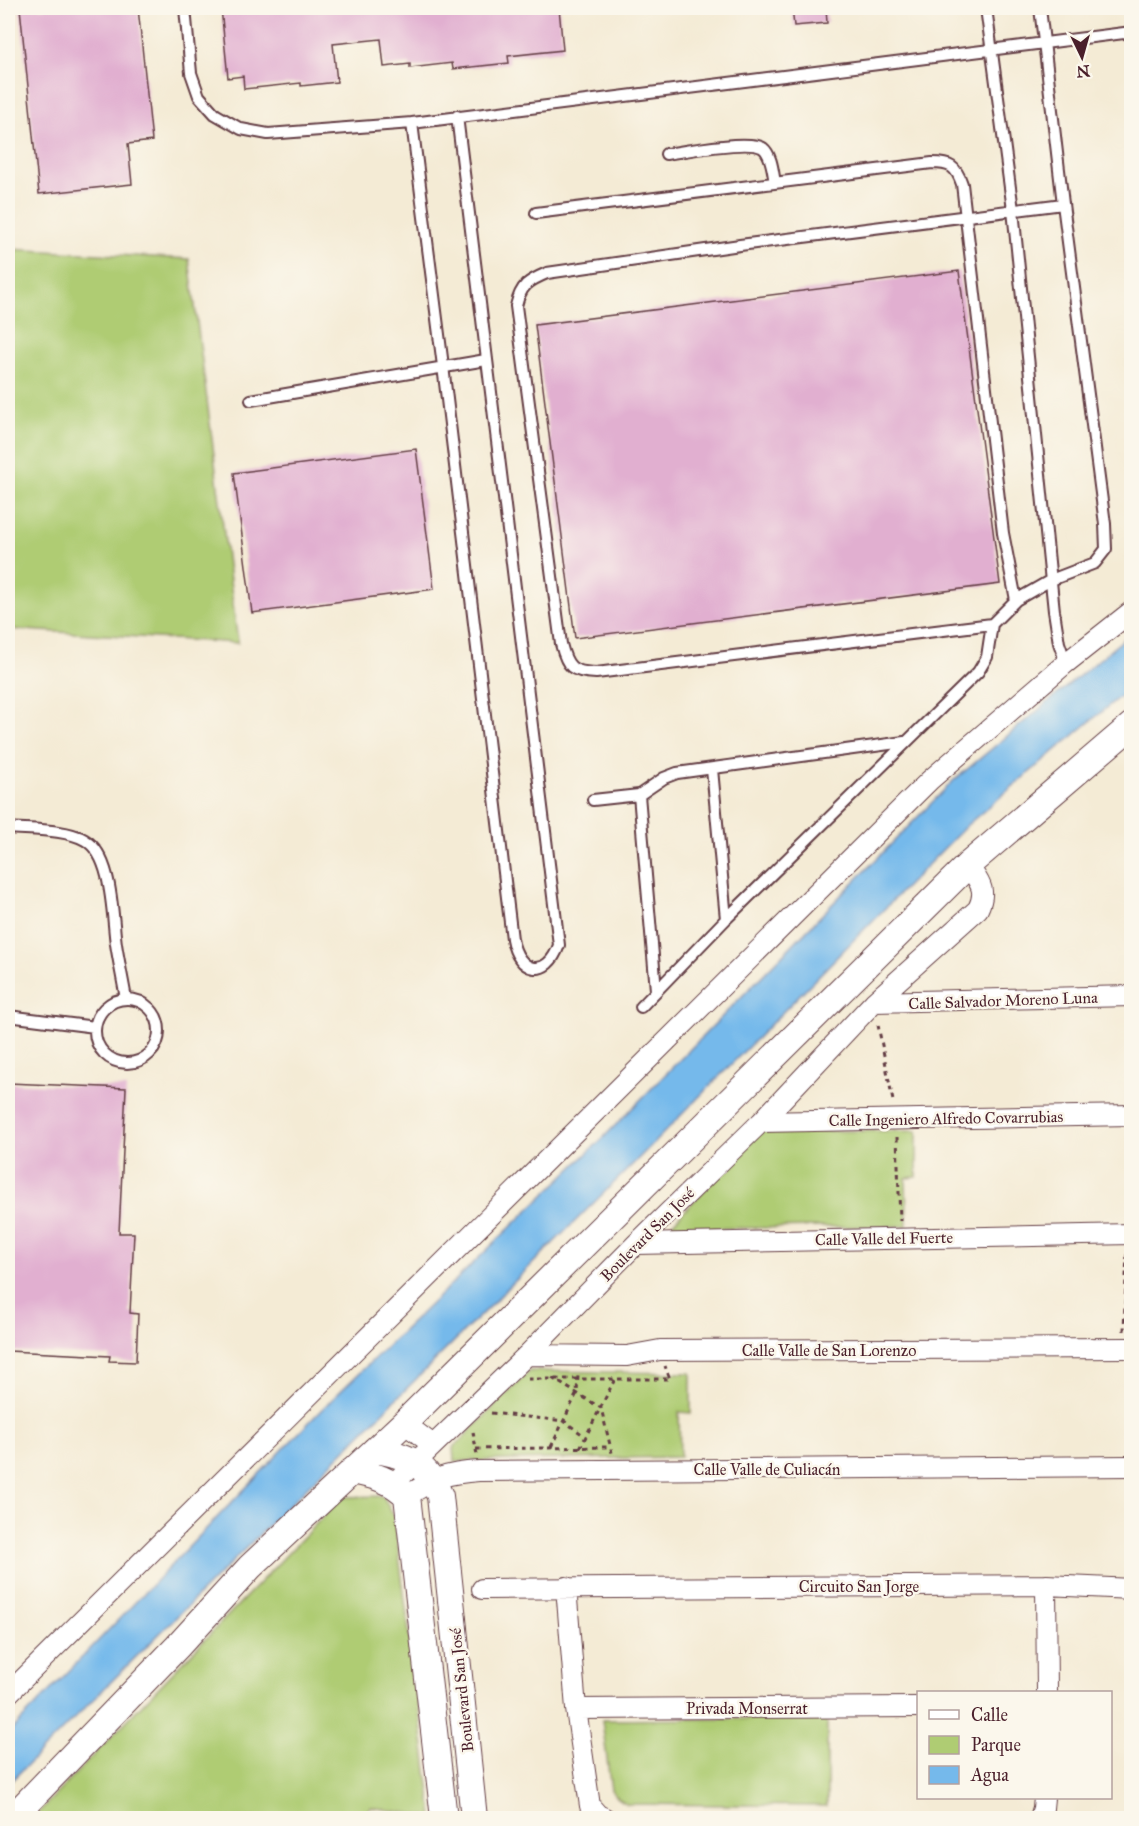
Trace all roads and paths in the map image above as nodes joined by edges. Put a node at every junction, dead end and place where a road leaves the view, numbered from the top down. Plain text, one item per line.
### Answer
1 (185, 8) edge
2 (986, 8) edge
3 (1040, 8) edge
4 (1131, 32) edge
5 (1044, 42) junction
6 (992, 49) junction
7 (457, 116) junction
8 (412, 123) junction
9 (666, 154) dead end
10 (775, 183) junction
11 (1063, 204) junction
12 (1013, 210) junction
13 (536, 213) dead end
14 (965, 216) junction
15 (486, 360) junction
16 (443, 366) junction
17 (251, 400) dead end
18 (1051, 580) junction
19 (1016, 600) junction
20 (1131, 611) edge
21 (992, 624) junction
22 (1066, 663) junction
23 (1131, 725) edge
24 (904, 742) junction
25 (712, 769) junction
26 (639, 795) junction
27 (592, 800) dead end
28 (8, 828) edge
29 (968, 865) junction
30 (726, 919) junction
31 (656, 990) junction
32 (1131, 996) edge
33 (126, 999) junction
34 (874, 1002) junction
35 (641, 1007) dead end
36 (8, 1016) edge
37 (95, 1027) junction
38 (1131, 1115) edge
39 (761, 1122) junction
40 (1130, 1234) edge
41 (636, 1244) junction
42 (1127, 1348) edge
43 (660, 1350) junction
44 (527, 1355) junction
45 (580, 1356) junction
46 (627, 1356) junction
47 (551, 1378) junction
48 (578, 1378) junction
49 (615, 1378) junction
50 (502, 1379) junction
51 (577, 1393) junction
52 (601, 1408) junction
53 (470, 1411) junction
54 (564, 1421) junction
55 (404, 1423) junction
56 (586, 1437) junction
57 (610, 1447) junction
58 (551, 1448) junction
59 (580, 1448) junction
60 (476, 1449) junction
61 (375, 1450) junction
62 (427, 1462) junction
63 (1131, 1466) edge
64 (539, 1470) junction
65 (567, 1470) junction
66 (617, 1470) junction
67 (352, 1471) junction
68 (479, 1471) junction
69 (400, 1490) junction
70 (1046, 1585) junction
71 (566, 1587) junction
72 (482, 1589) dead end
73 (1131, 1589) edge
74 (1047, 1691) edge
75 (8, 1694) edge
76 (917, 1707) edge
77 (576, 1709) junction
78 (1044, 1799) edge
79 (592, 1814) edge
80 (12, 1818) edge
81 (444, 1818) edge
82 (474, 1818) edge
83 (1040, 1818) edge

1 - 8 lane
2 - 6 lane
3 - 5 lane
4 - 5 lane
5 - 6 lane
5 - 11 lane
6 - 7 lane
6 - 12 lane
7 - 8 lane
7 - 15 lane
8 - 16 lane
9 - 10 lane
10 - 13 lane
10 - 14 lane
11 - 12 lane
11 - 18 lane
12 - 14 lane
12 - 18 lane
14 - 19 lane
14 - 21 lane
15 - 16 lane
15 - 16 lane
16 - 17 lane
18 - 19 lane
18 - 22 lane
19 - 21 lane
20 - 22 street
21 - 24 lane
22 - 75 street
23 - 29 street
24 - 25 lane
24 - 30 lane
25 - 26 lane
25 - 30 lane
26 - 27 lane
26 - 31 lane
28 - 33 lane
29 - 34 street, Boulevard San José
29 - 55 street
30 - 31 lane
31 - 35 lane
32 - 34 street, Calle Salvador Moreno Luna
33 - 37 lane
33 - 37 lane
34 - 39 street, Boulevard San José
36 - 37 lane
38 - 39 street, Calle Ingeniero Alfredo Covarrubias
39 - 41 street, Boulevard San José
40 - 41 street, Calle Valle del Fuerte
40 - 42 path
41 - 44 street, Boulevard San José
42 - 43 street, Calle Valle de San Lorenzo
43 - 46 street, Calle Valle de San Lorenzo
43 - 49 path
44 - 45 street, Calle Valle de San Lorenzo
44 - 50 street, Boulevard San José
45 - 46 street, Calle Valle de San Lorenzo
45 - 48 path
46 - 49 path
47 - 48 path
47 - 50 path
47 - 51 path
48 - 49 path
48 - 51 path
49 - 52 path
50 - 53 street, Boulevard San José
51 - 52 path
51 - 54 path
52 - 56 path
52 - 57 path
53 - 54 path
53 - 60 path
53 - 62 street, Boulevard San José
54 - 56 path
54 - 58 path
55 - 61 street
55 - 62 street
56 - 59 path
57 - 59 path
57 - 66 path
58 - 59 path
58 - 60 path
58 - 64 path
59 - 65 path
60 - 68 path
61 - 62 street
61 - 67 street
62 - 68 street, Calle Valle de Culiacán
62 - 69 street, Calle Valle de Culiacán
62 - 82 street, Boulevard San José
63 - 66 street, Calle Valle de Culiacán
64 - 65 street, Calle Valle de Culiacán
64 - 68 street, Calle Valle de Culiacán
65 - 66 street, Calle Valle de Culiacán
67 - 69 street
67 - 80 street
69 - 81 street, Boulevard San José
70 - 71 street, Circuito San Jorge
70 - 73 street, Circuito San Jorge
70 - 74 street
71 - 72 street, Circuito San Jorge
71 - 77 street
76 - 77 street, Privada Monserrat
77 - 79 street
78 - 83 street

